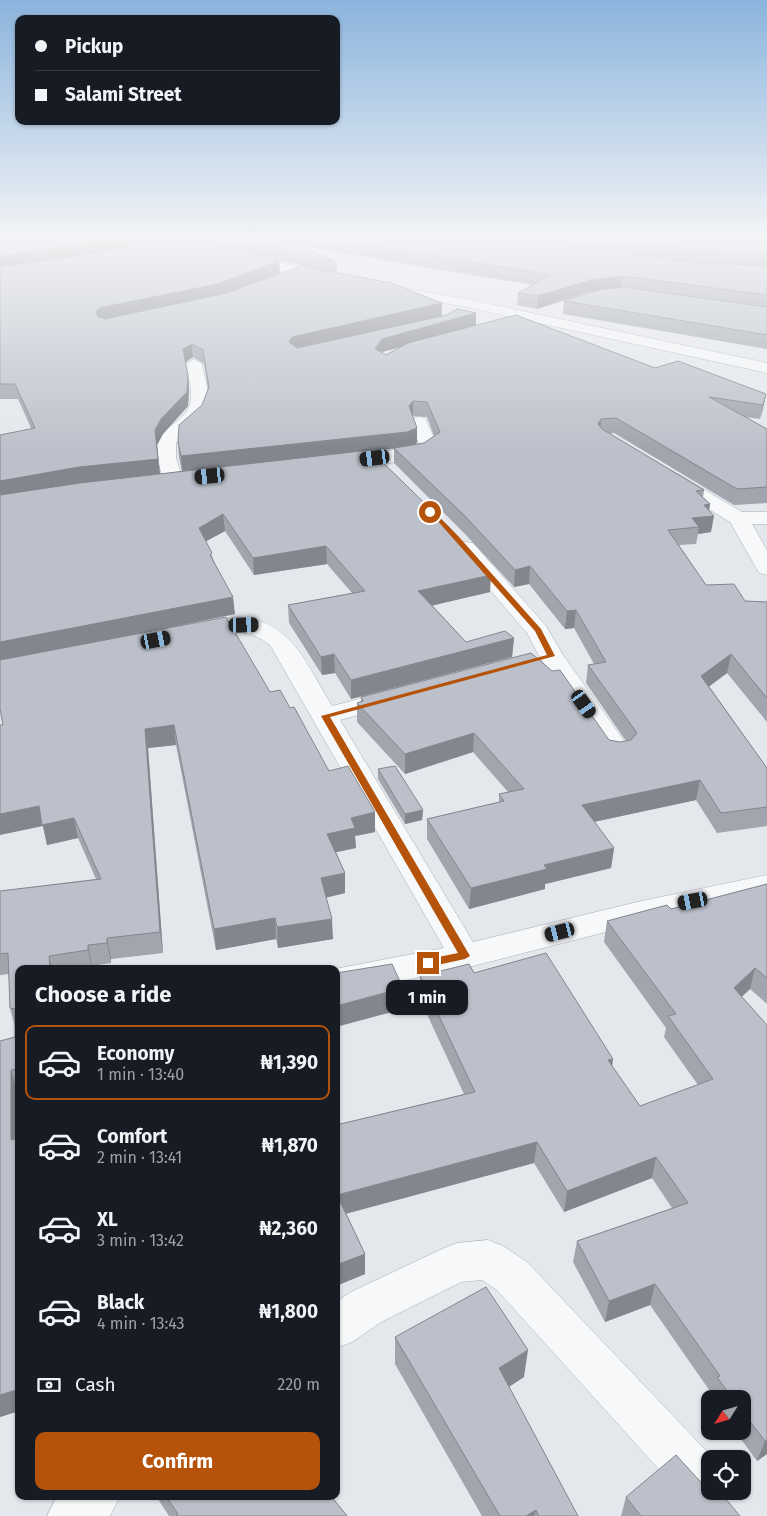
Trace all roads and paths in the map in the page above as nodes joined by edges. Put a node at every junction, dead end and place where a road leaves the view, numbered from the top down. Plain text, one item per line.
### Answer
1 (450, 307) edge
2 (557, 309) dead end
3 (529, 318) junction
4 (502, 326) edge
5 (194, 364) dead end
6 (767, 368) edge
7 (419, 422) dead end
8 (375, 458) junction
9 (327, 463) edge
10 (656, 468) edge
11 (396, 478) edge
12 (173, 481) edge
13 (738, 518) junction
14 (767, 518) edge
15 (450, 532) edge
16 (767, 568) edge
17 (175, 636) edge
18 (419, 691) edge
19 (325, 716) junction
20 (618, 752) edge
21 (767, 886) edge
22 (465, 956) junction
23 (340, 980) edge
24 (340, 1324) edge
25 (701, 1481) edge
26 (91, 1500) edge
27 (719, 1500) edge
28 (72, 1516) edge
29 (734, 1516) edge

1 - 3 street
2 - 3 street
3 - 4 street
3 - 6 street
5 - 12 street
7 - 8 street
8 - 9 street
8 - 11 street
10 - 13 street
13 - 14 street
13 - 16 street
15 - 20 street
17 - 19 street
18 - 19 street
19 - 22 street
21 - 22 street
22 - 23 street
24 - 25 street
26 - 28 street
27 - 29 street

